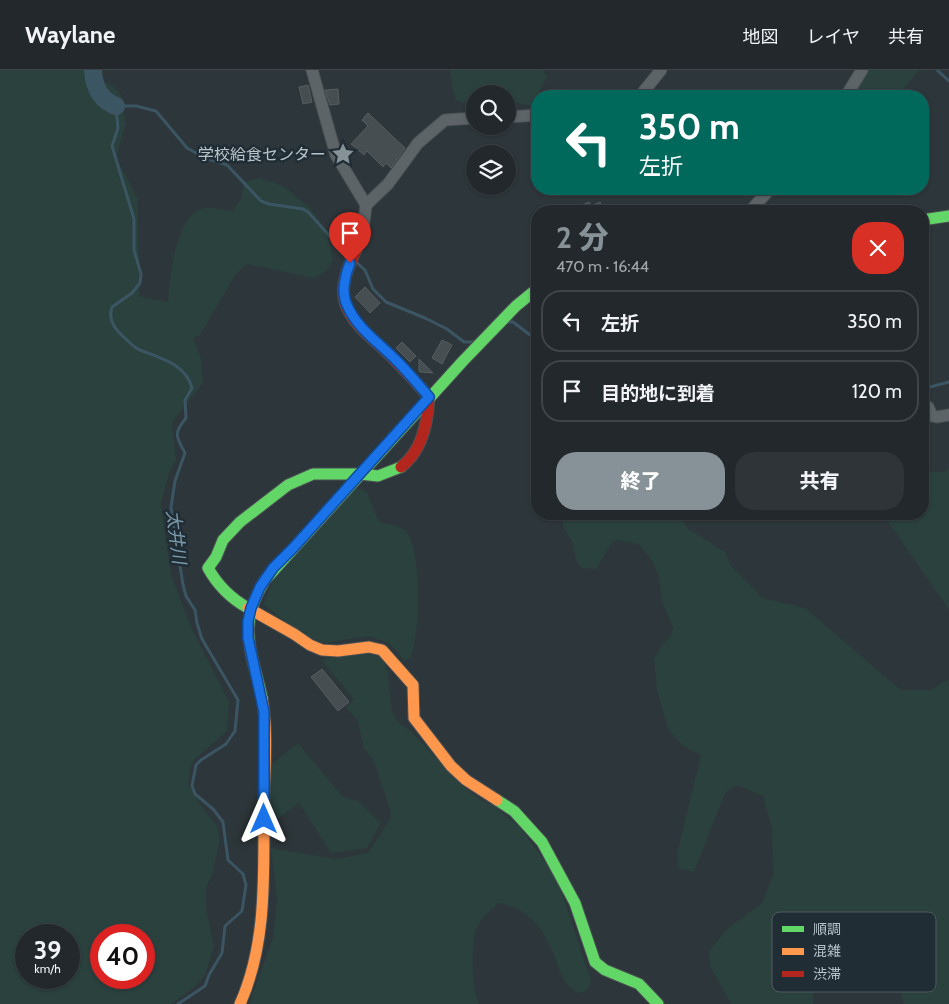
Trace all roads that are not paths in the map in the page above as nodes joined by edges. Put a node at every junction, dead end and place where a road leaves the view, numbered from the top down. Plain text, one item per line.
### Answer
1 (312, 70) edge
2 (661, 70) edge
3 (862, 70) edge
4 (645, 90) edge
5 (850, 90) edge
6 (531, 115) edge
7 (516, 116) edge
8 (466, 119) edge
9 (765, 195) edge
10 (366, 205) junction
11 (755, 205) edge
12 (947, 219) edge
13 (929, 220) edge
14 (531, 294) edge
15 (429, 397) junction
16 (929, 409) edge
17 (949, 415) edge
18 (360, 474) junction
19 (251, 608) junction
20 (240, 1004) edge
21 (658, 1004) edge

1 - 10 street
2 - 4 street
3 - 5 street
6 - 7 street
8 - 10 street
9 - 11 street
10 - 15 street
12 - 13 street
14 - 15 street
15 - 18 street
15 - 18 street
16 - 17 street
18 - 19 street
18 - 19 street
19 - 20 street
19 - 21 street

